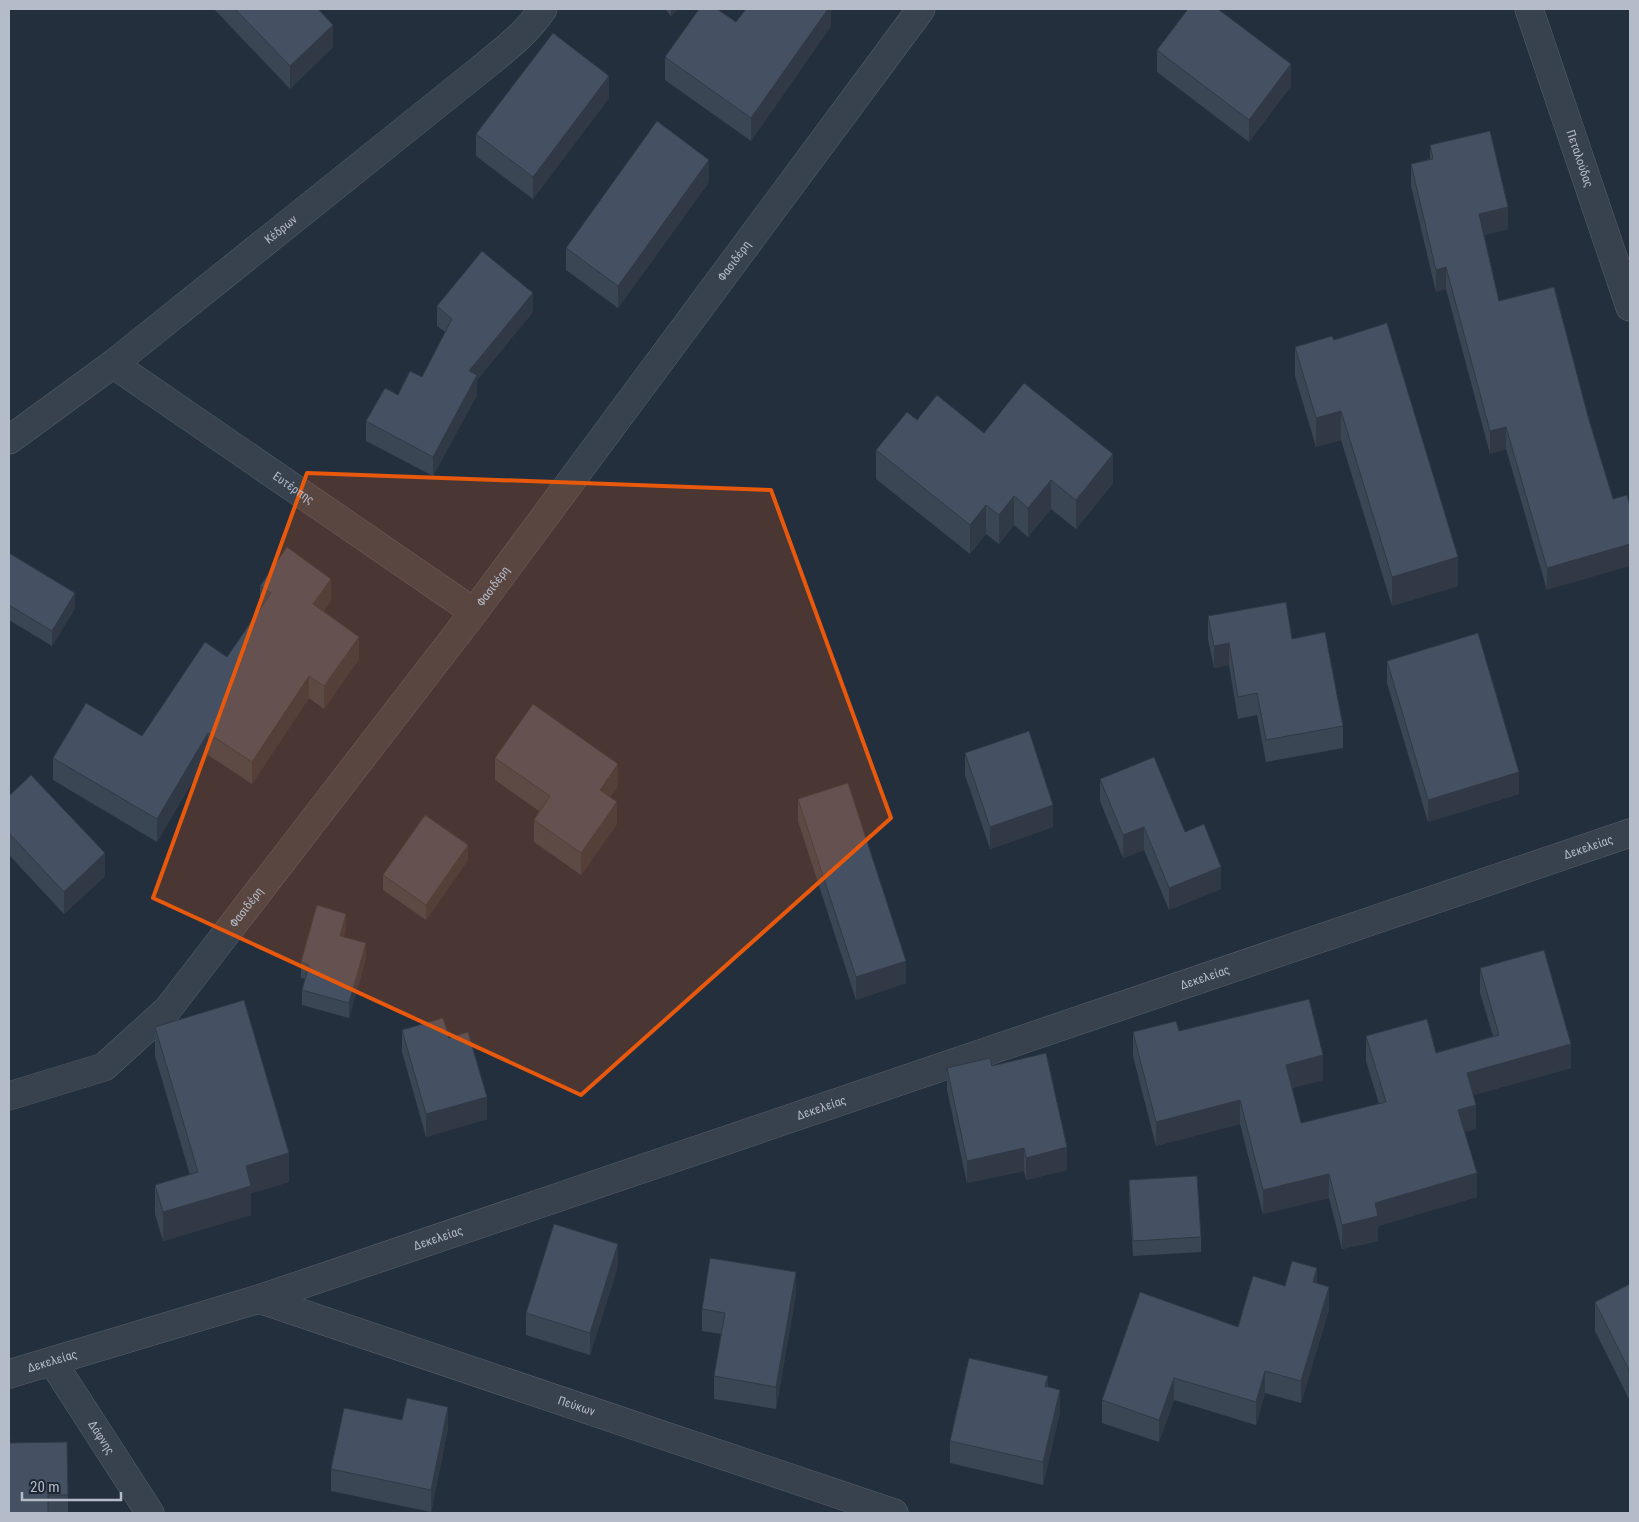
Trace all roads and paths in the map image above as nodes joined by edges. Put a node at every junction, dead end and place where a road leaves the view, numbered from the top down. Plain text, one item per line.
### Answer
1 (544, 9) edge
2 (921, 9) edge
3 (1529, 9) edge
4 (1630, 307) edge
5 (113, 364) junction
6 (9, 440) edge
7 (474, 612) junction
8 (1630, 833) edge
9 (9, 1096) edge
10 (259, 1299) junction
11 (52, 1362) junction
12 (9, 1374) edge
13 (150, 1513) edge
14 (894, 1513) edge

1 - 5 street, Κέδρων
2 - 7 street, Φασιδέρη
3 - 4 street, Πεταλούδας
5 - 6 street, Κέδρων
5 - 7 street, Ευτέρπης
7 - 9 street, Φασιδέρη
8 - 10 street, Δεκελείας
10 - 11 street, Δεκελείας
10 - 14 street, Πεύκων
11 - 12 street, Δεκελείας
11 - 13 street, Δάφνης

